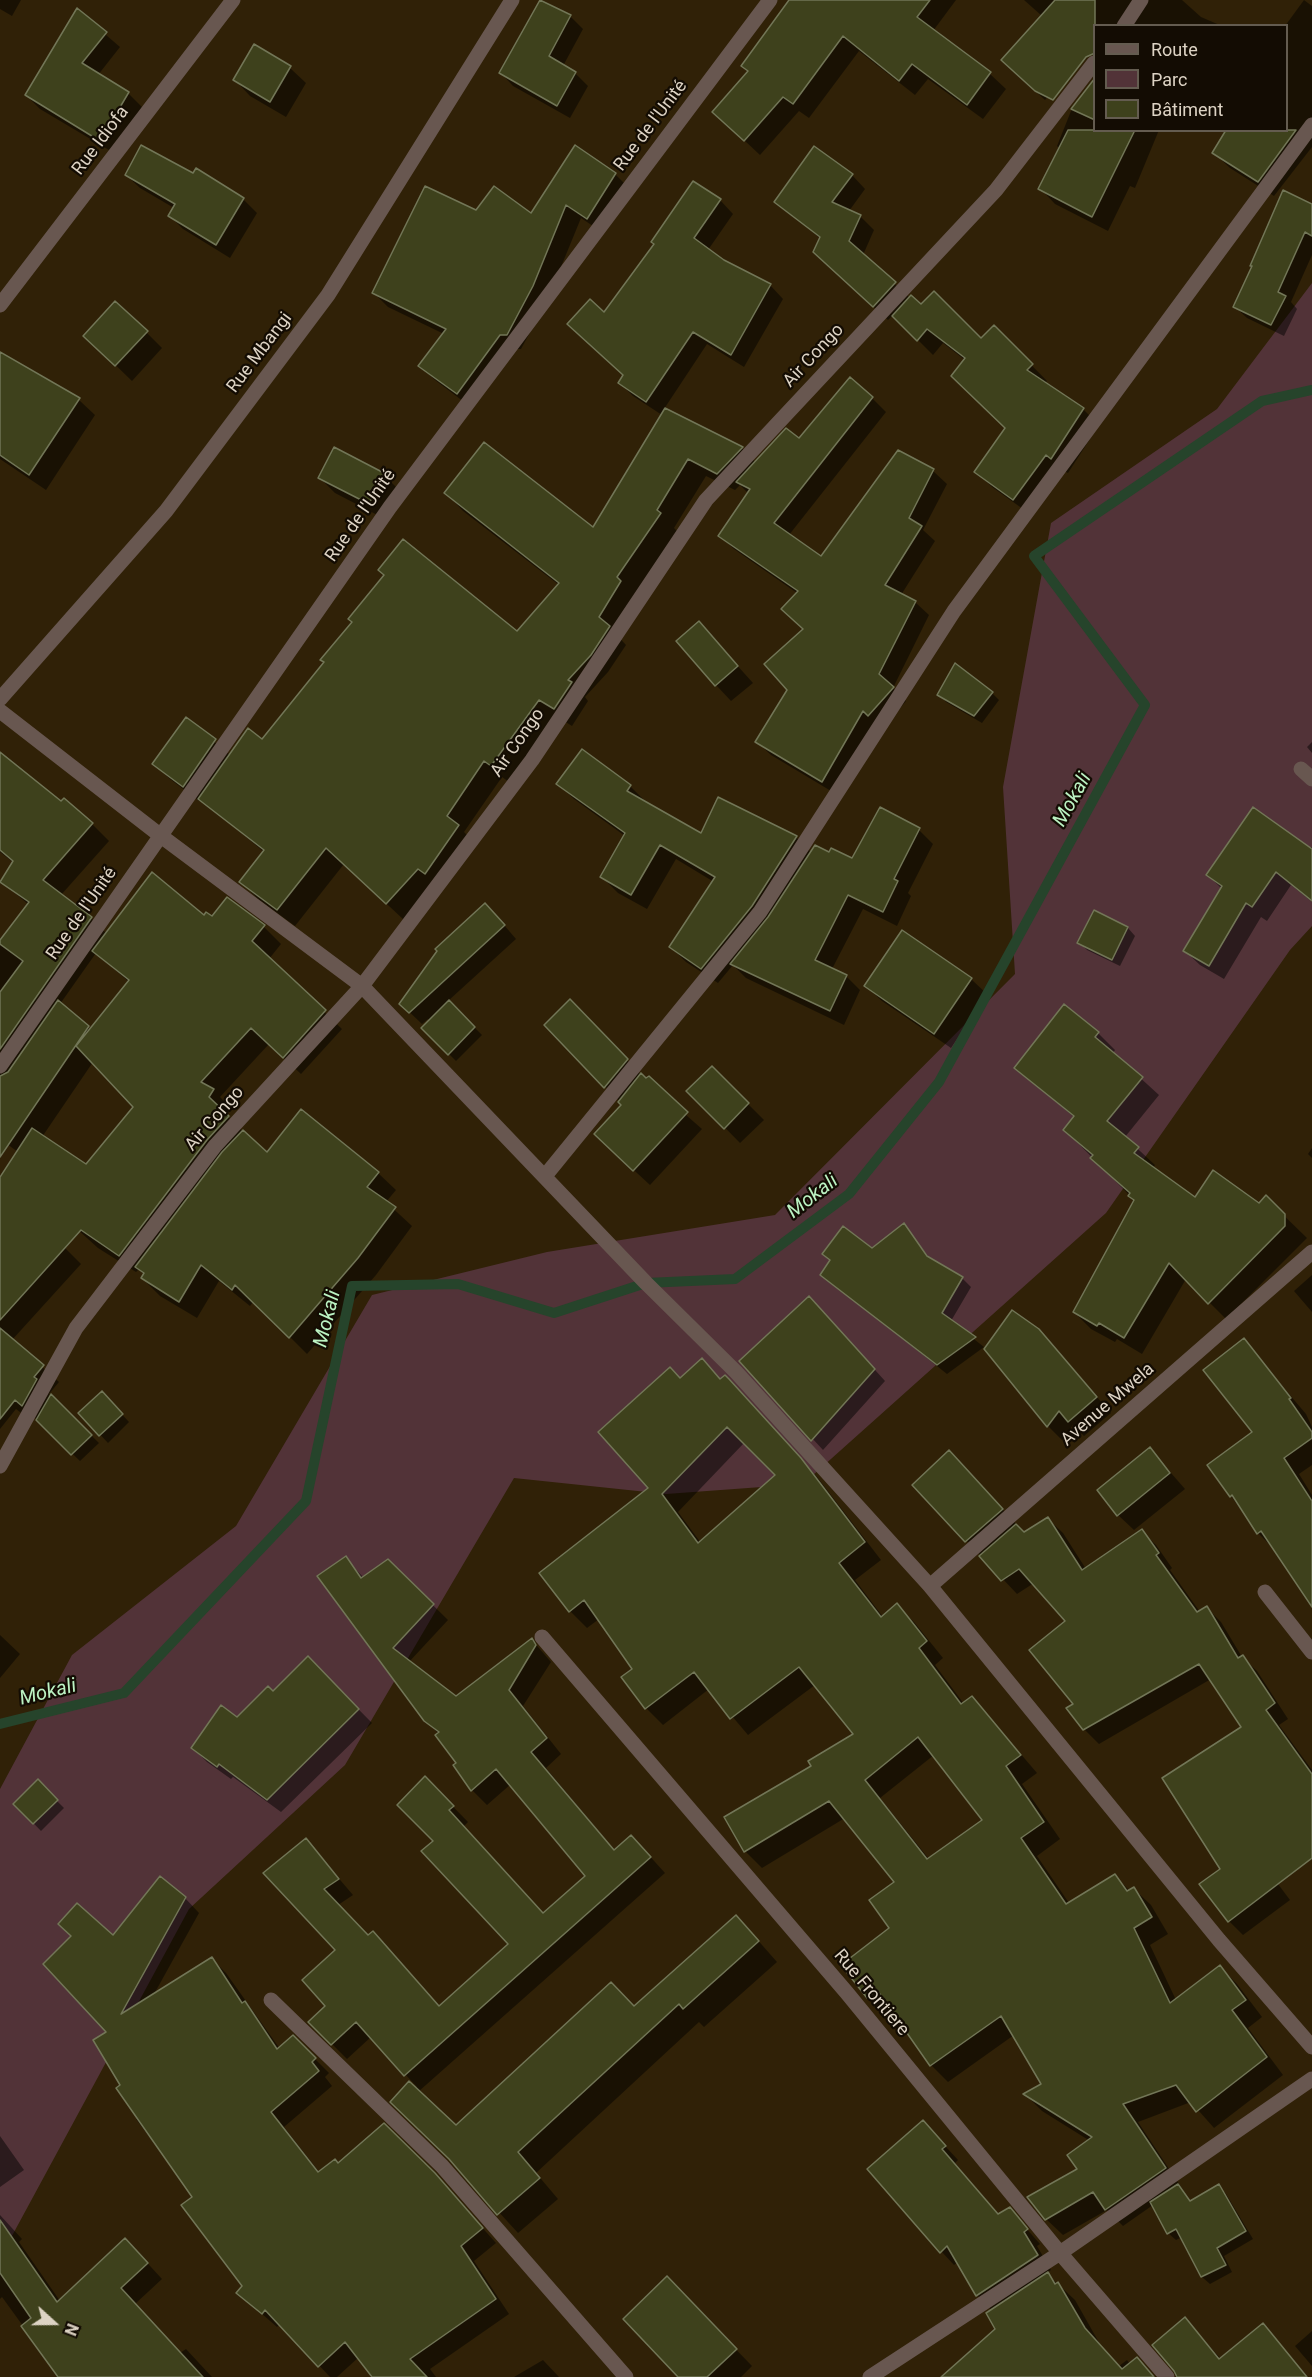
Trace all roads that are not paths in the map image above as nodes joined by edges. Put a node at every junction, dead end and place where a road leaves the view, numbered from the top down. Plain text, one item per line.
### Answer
1 (232, 0) edge
2 (512, 0) edge
3 (770, 0) edge
4 (1141, 0) edge
5 (1125, 24) edge
6 (1093, 66) edge
7 (1312, 125) edge
8 (0, 305) edge
9 (0, 699) edge
10 (0, 711) edge
11 (161, 836) junction
12 (362, 986) junction
13 (0, 1066) edge
14 (545, 1176) junction
15 (1312, 1252) edge
16 (0, 1466) edge
17 (930, 1586) junction
18 (1265, 1592) dead end
19 (542, 1637) dead end
20 (1312, 1652) edge
21 (271, 2000) dead end
22 (1312, 2047) edge
23 (1312, 2079) edge
24 (1060, 2253) junction
25 (626, 2377) edge
26 (870, 2377) edge
27 (1167, 2377) edge

1 - 8 street, Rue Idiofa
2 - 9 street, Rue Mbangi
3 - 11 street, Rue de l'Unité
4 - 5 street
6 - 12 street, Air Congo
7 - 14 street
10 - 11 street
11 - 12 street
11 - 13 street, Rue de l'Unité
12 - 14 street
12 - 16 street, Air Congo
14 - 17 street
15 - 17 street, Avenue Mwela
17 - 22 street
18 - 20 street
19 - 24 street, Rue Frontiere
21 - 25 street
23 - 24 street
24 - 26 street
24 - 27 street, Rue Frontiere

